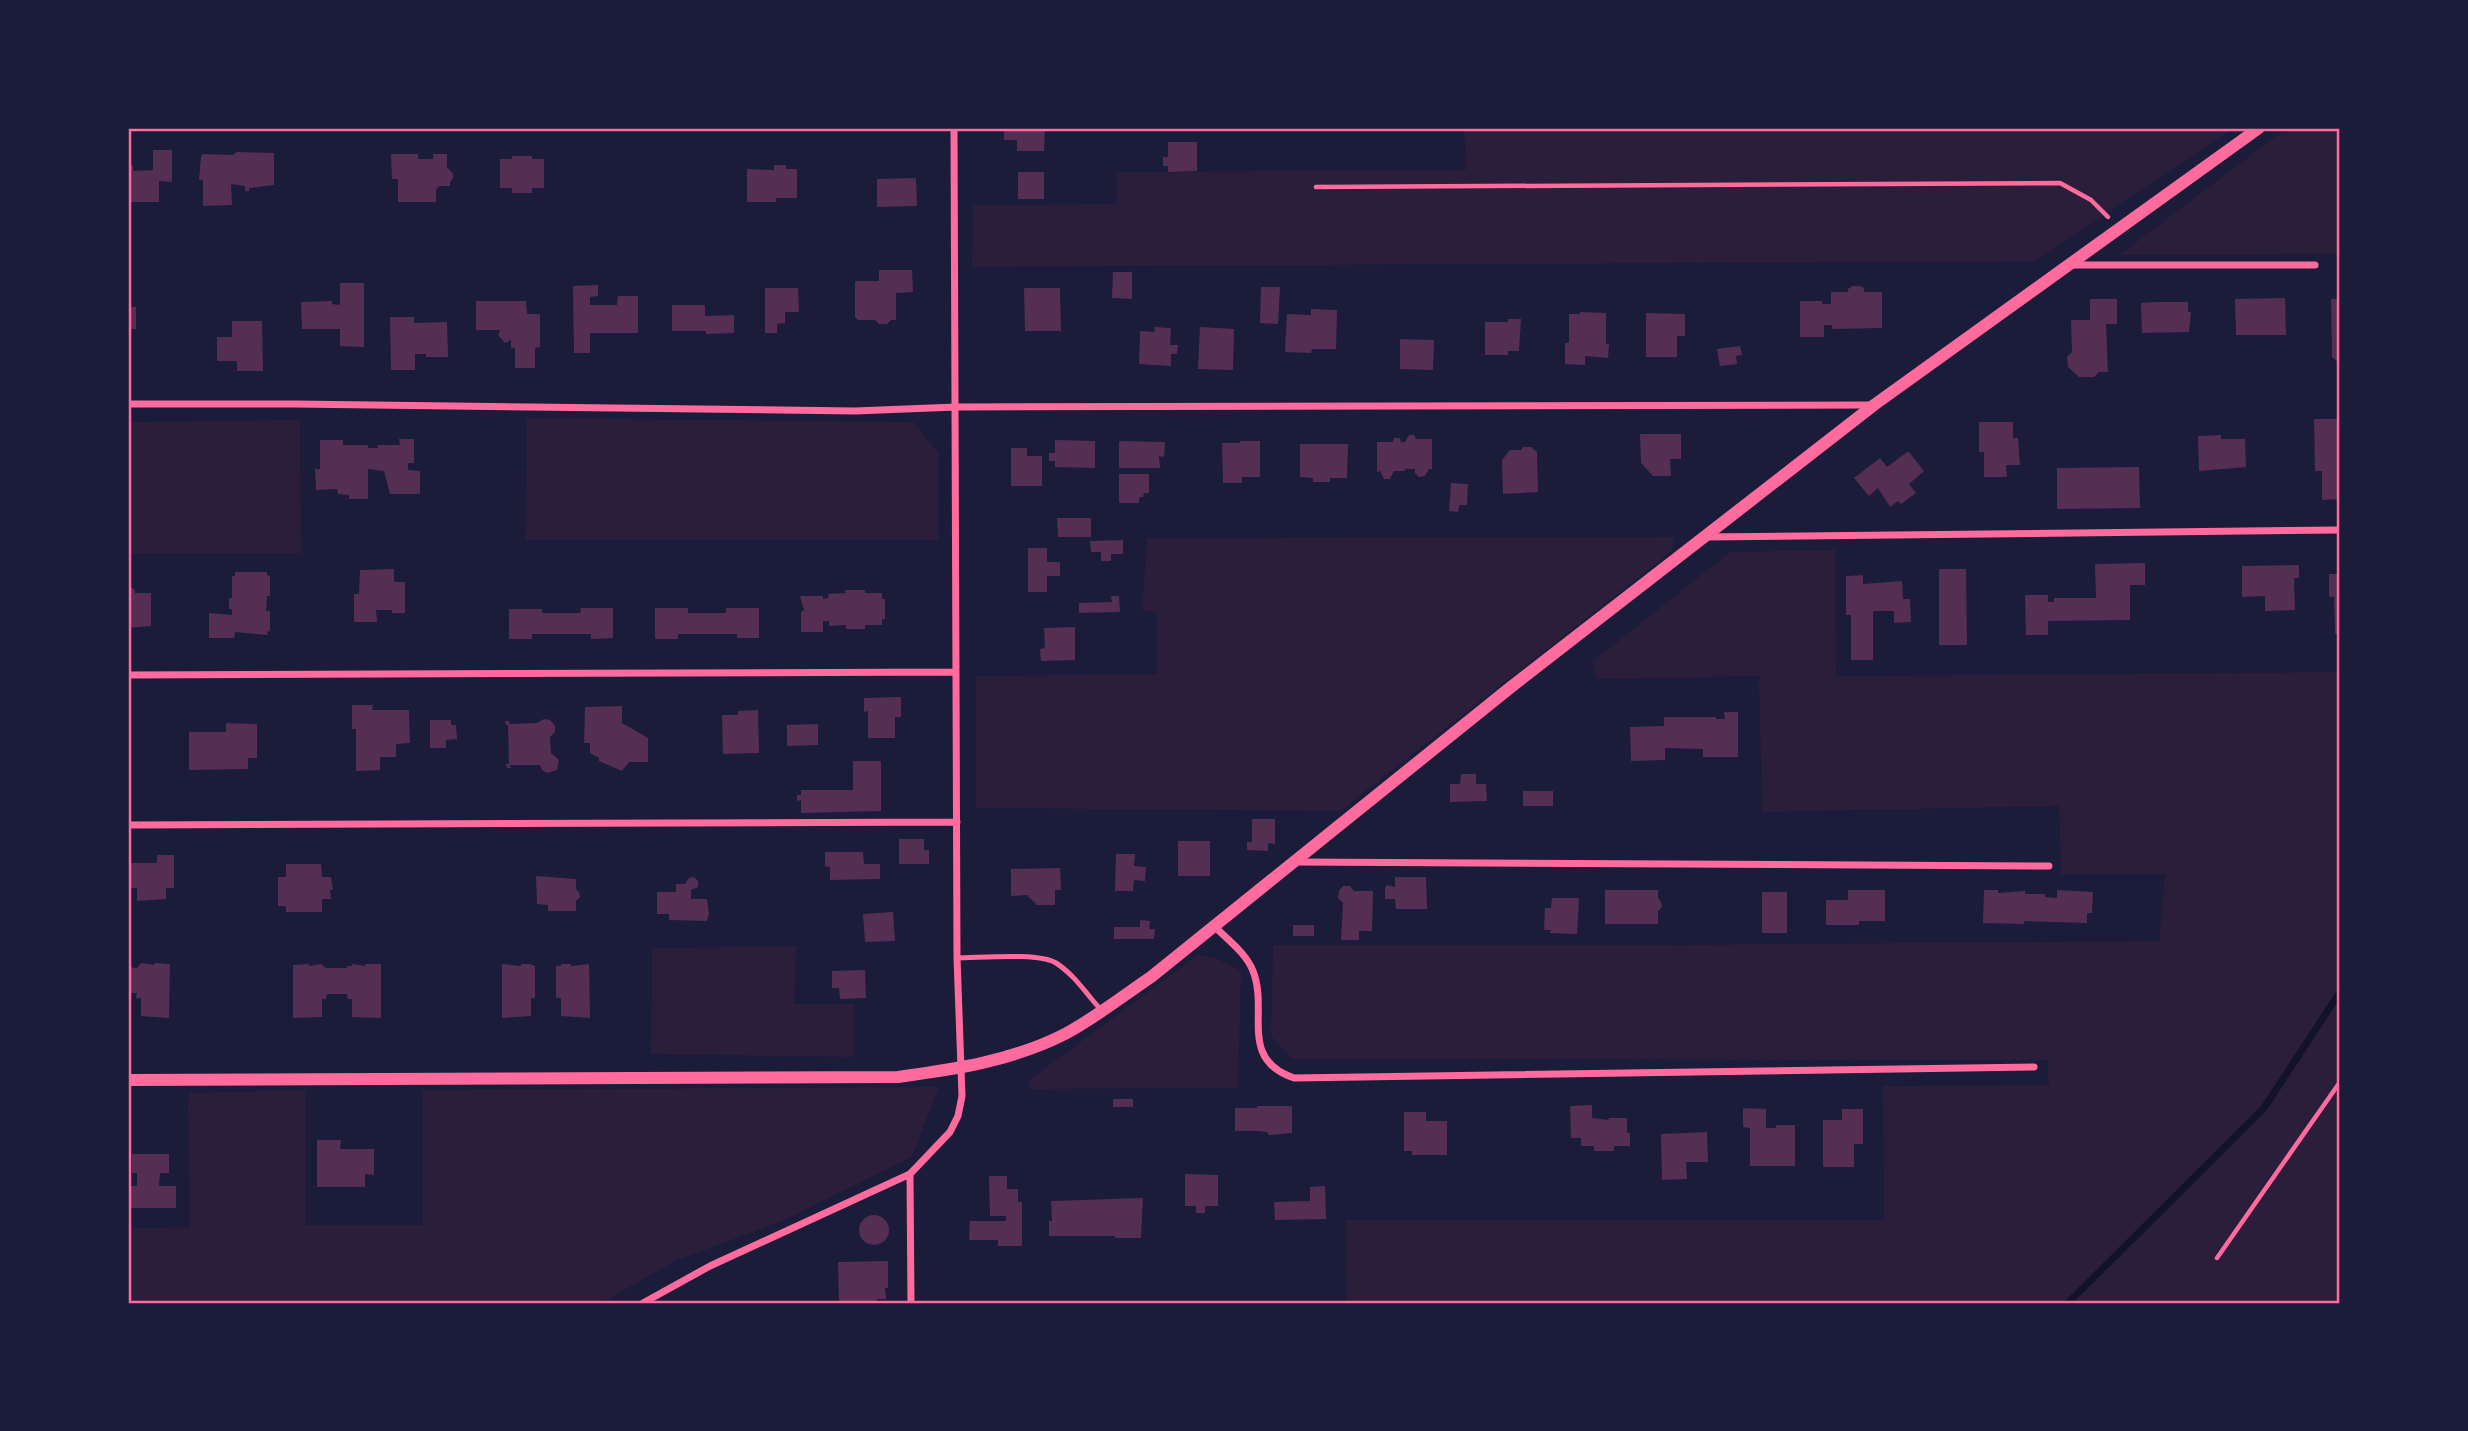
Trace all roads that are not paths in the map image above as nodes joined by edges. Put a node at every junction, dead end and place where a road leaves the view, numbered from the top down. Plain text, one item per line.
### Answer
1 (954, 128) edge
2 (2259, 128) edge
3 (2066, 265) junction
4 (2315, 265) dead end
5 (128, 404) edge
6 (1874, 405) junction
7 (956, 407) junction
8 (2340, 530) edge
9 (1703, 537) junction
10 (956, 672) junction
11 (128, 675) edge
12 (957, 822) junction
13 (128, 825) edge
14 (1291, 862) junction
15 (2049, 866) dead end
16 (1214, 926) junction
17 (957, 958) junction
18 (1102, 1011) junction
19 (2034, 1067) dead end
20 (960, 1068) junction
21 (128, 1080) edge
22 (910, 1174) junction
23 (643, 1303) edge
24 (911, 1303) edge

1 - 7 street
2 - 3 street
3 - 4 street
3 - 6 street
5 - 7 street
6 - 7 street
6 - 9 street
7 - 10 street
8 - 9 street
9 - 14 street
10 - 11 street
10 - 12 street
12 - 13 street
12 - 17 street
14 - 15 street
14 - 16 street
16 - 18 street
16 - 19 street
17 - 18 lane
17 - 20 street
18 - 20 street
20 - 21 street
20 - 22 street
22 - 23 street
22 - 24 street

